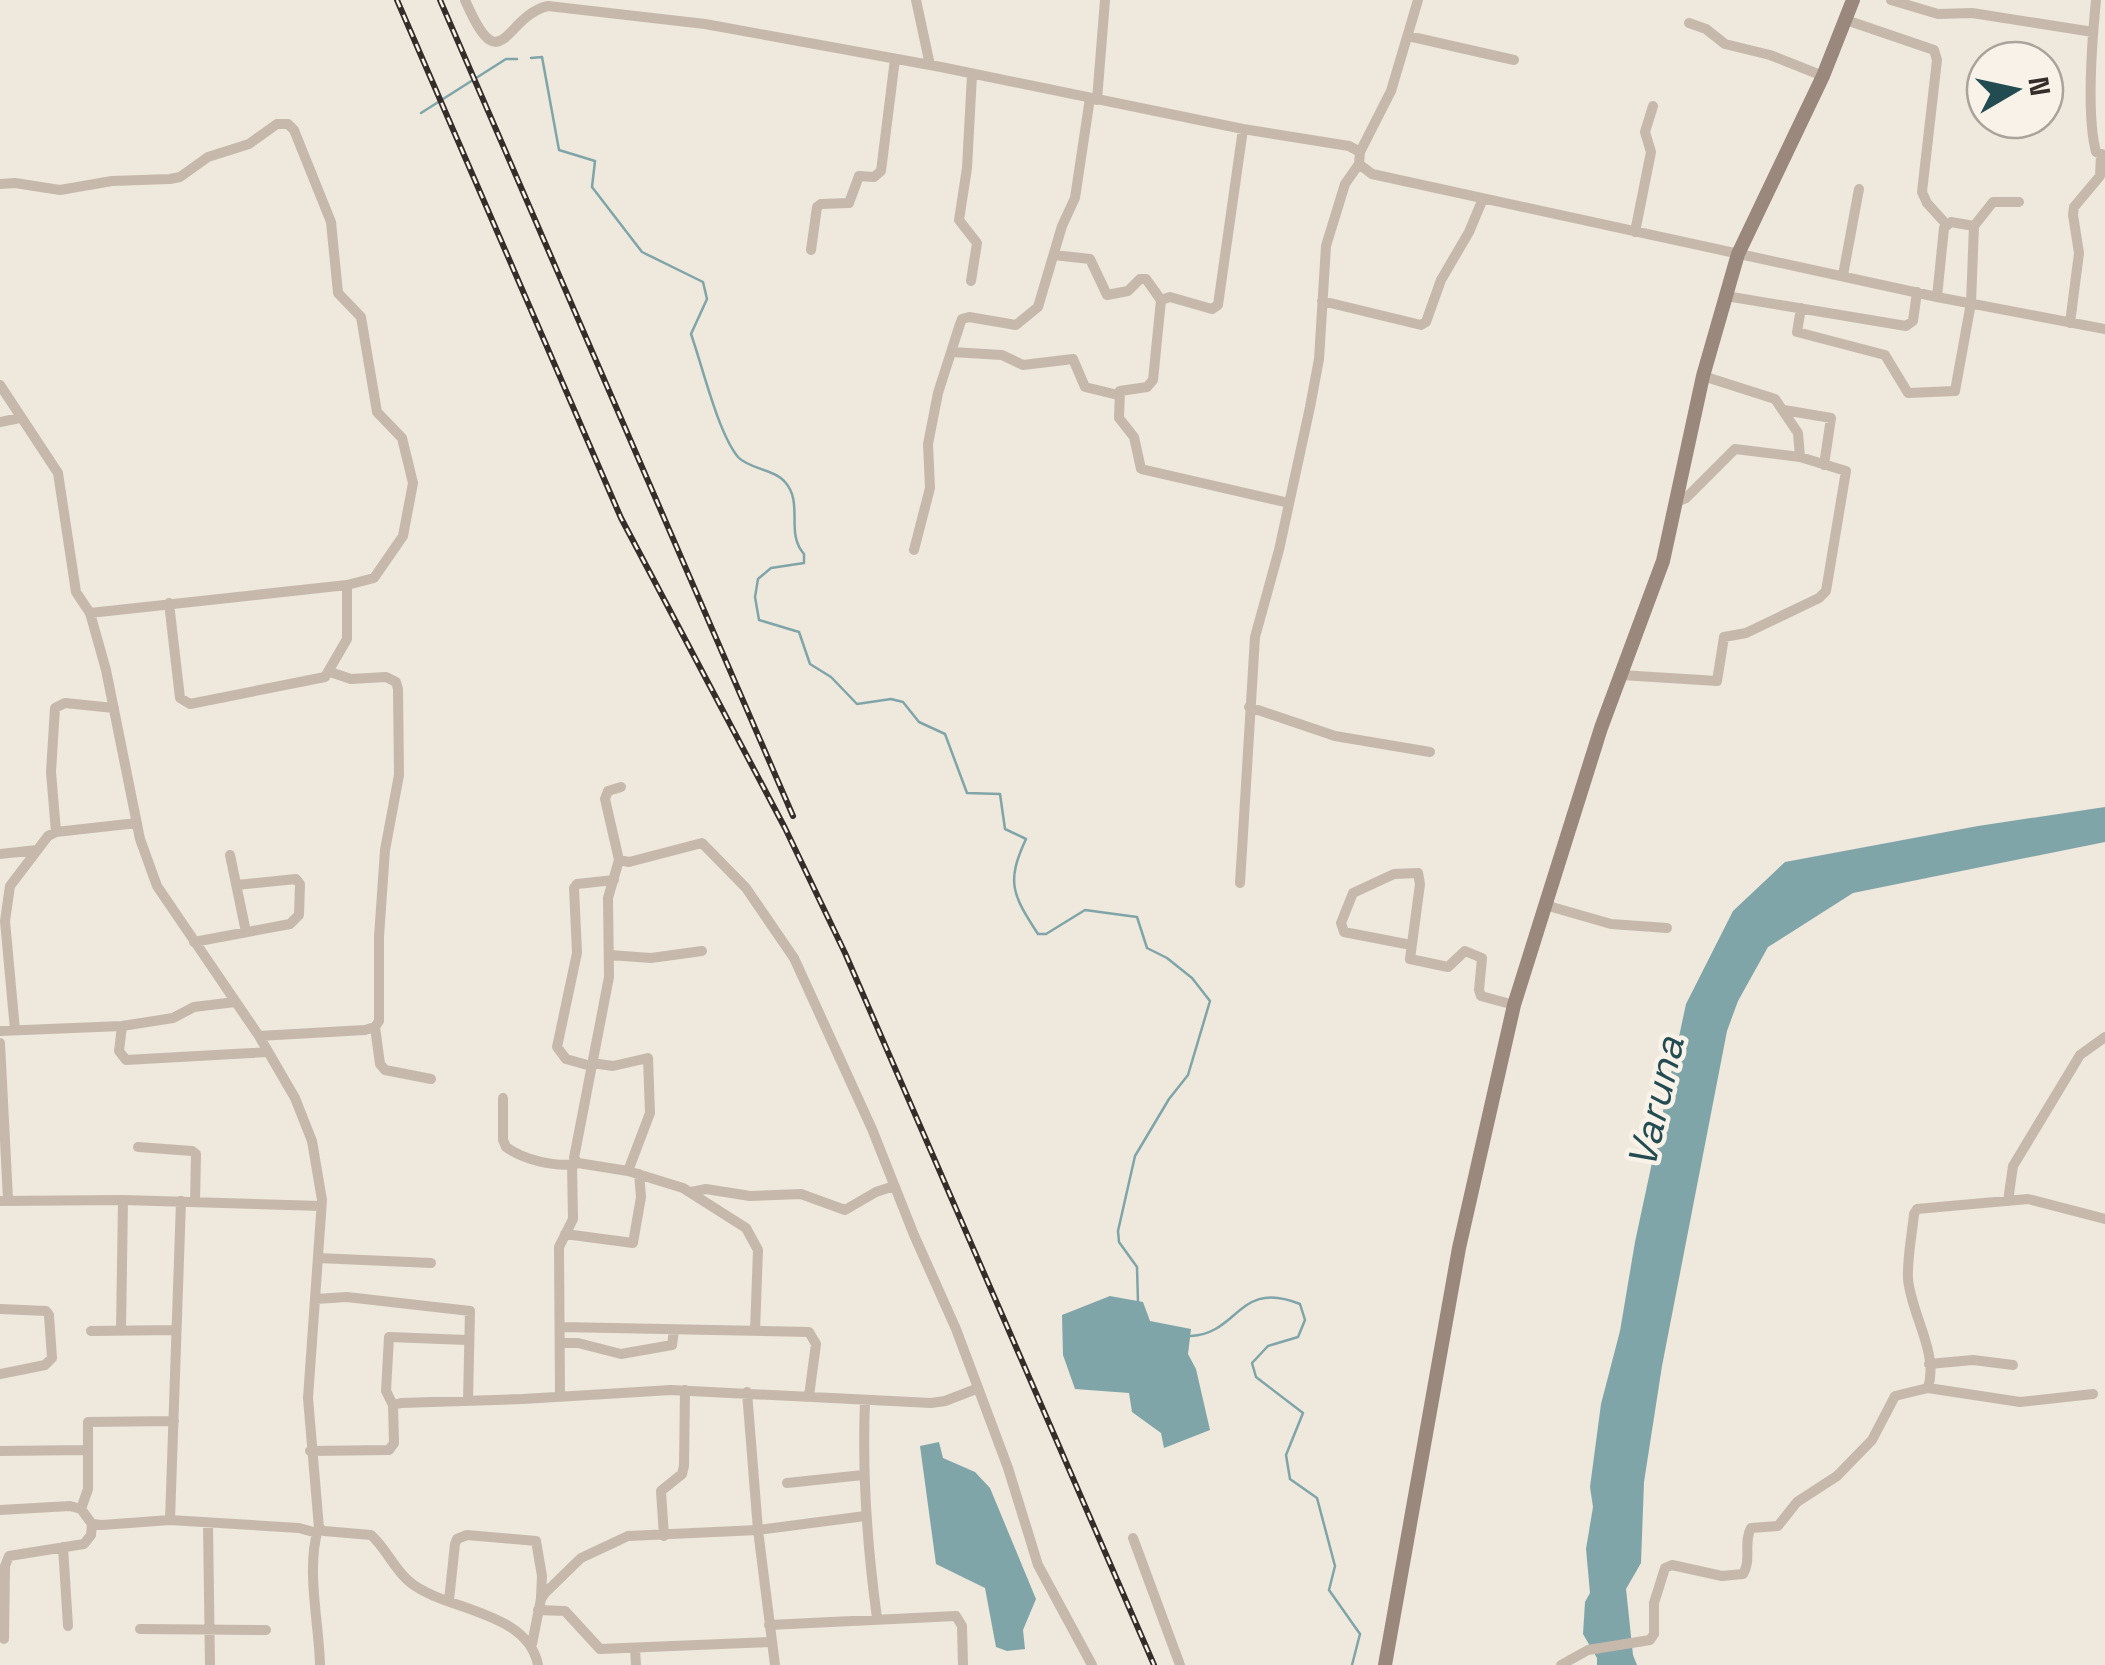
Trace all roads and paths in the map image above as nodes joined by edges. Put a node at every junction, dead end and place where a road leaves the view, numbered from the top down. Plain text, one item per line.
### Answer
1 (465, 0) edge
2 (916, 0) edge
3 (1104, 0) edge
4 (1418, 0) edge
5 (1852, 0) edge
6 (1891, 0) edge
7 (2096, 0) edge
8 (602, 6) edge
9 (1846, 20) junction
10 (1689, 24) dead end
11 (2093, 32) junction
12 (1408, 36) junction
13 (895, 59) junction
14 (1514, 60) dead end
15 (930, 66) junction
16 (972, 75) junction
17 (1823, 76) junction
18 (1094, 99) junction
19 (1652, 106) dead end
20 (1244, 129) junction
21 (2103, 155) edge
22 (1360, 158) junction
23 (0, 184) edge
24 (1859, 190) dead end
25 (1482, 200) junction
26 (2019, 202) dead end
27 (1946, 224) junction
28 (1974, 226) junction
29 (1635, 232) junction
30 (811, 250) dead end
31 (1738, 254) junction
32 (1054, 255) junction
33 (1843, 275) junction
34 (971, 281) dead end
35 (1917, 292) junction
36 (1726, 296) junction
37 (1937, 297) junction
38 (1162, 300) junction
39 (1322, 302) junction
40 (1971, 304) junction
41 (1801, 308) junction
42 (2070, 322) junction
43 (2105, 329) edge
44 (952, 352) junction
45 (1703, 376) junction
46 (0, 385) edge
47 (1118, 395) junction
48 (1784, 410) junction
49 (20, 418) junction
50 (0, 422) edge
51 (1800, 457) junction
52 (1824, 465) junction
53 (1676, 502) junction
54 (1289, 503) junction
55 (914, 550) dead end
56 (347, 584) junction
57 (169, 603) junction
58 (90, 613) junction
59 (330, 672) junction
60 (1621, 674) junction
61 (1249, 707) junction
62 (114, 708) junction
63 (1430, 752) dead end
64 (621, 787) dead end
65 (137, 822) junction
66 (56, 832) junction
67 (36, 850) junction
68 (0, 854) edge
69 (230, 855) dead end
70 (619, 860) junction
71 (614, 880) junction
72 (1240, 884) dead end
73 (237, 885) junction
74 (1545, 905) junction
75 (1667, 928) dead end
76 (246, 932) junction
77 (194, 942) junction
78 (1411, 945) junction
79 (702, 951) dead end
80 (610, 955) junction
81 (235, 1002) junction
82 (1514, 1005) junction
83 (122, 1026) junction
84 (375, 1028) junction
85 (15, 1030) junction
86 (0, 1032) edge
87 (259, 1036) junction
88 (2105, 1037) edge
89 (0, 1044) edge
90 (268, 1052) junction
91 (591, 1064) junction
92 (431, 1079) dead end
93 (503, 1098) dead end
94 (138, 1147) dead end
95 (575, 1164) junction
96 (634, 1173) junction
97 (894, 1186) junction
98 (692, 1192) junction
99 (4, 1200) edge
100 (123, 1200) junction
101 (181, 1201) junction
102 (2008, 1201) junction
103 (196, 1202) junction
104 (321, 1206) junction
105 (2105, 1220) edge
106 (565, 1234) junction
107 (318, 1258) junction
108 (431, 1263) dead end
109 (316, 1299) junction
110 (0, 1309) edge
111 (560, 1328) junction
112 (176, 1330) junction
113 (674, 1330) junction
114 (90, 1331) dead end
115 (121, 1331) junction
116 (755, 1331) junction
117 (468, 1340) junction
118 (560, 1343) junction
119 (1929, 1364) junction
120 (2013, 1366) dead end
121 (0, 1374) edge
122 (1928, 1388) junction
123 (976, 1389) junction
124 (685, 1390) junction
125 (747, 1392) junction
126 (2093, 1394) dead end
127 (810, 1396) junction
128 (560, 1397) junction
129 (468, 1401) junction
130 (865, 1401) junction
131 (393, 1405) junction
132 (174, 1421) junction
133 (87, 1450) junction
134 (310, 1451) junction
135 (0, 1452) edge
136 (863, 1476) junction
137 (787, 1484) dead end
138 (81, 1509) junction
139 (0, 1510) edge
140 (865, 1516) junction
141 (170, 1520) junction
142 (92, 1524) junction
143 (208, 1524) junction
144 (318, 1530) junction
145 (758, 1530) junction
146 (664, 1536) junction
147 (1133, 1538) dead end
148 (64, 1546) junction
149 (450, 1600) junction
150 (539, 1604) junction
151 (877, 1618) junction
152 (769, 1625) junction
153 (68, 1626) dead end
154 (140, 1628) dead end
155 (209, 1628) junction
156 (266, 1630) dead end
157 (4, 1639) dead end
158 (772, 1642) junction
159 (532, 1644) junction
160 (635, 1648) junction
161 (210, 1665) edge
162 (320, 1665) edge
163 (538, 1665) edge
164 (636, 1665) edge
165 (775, 1665) edge
166 (963, 1665) edge
167 (1092, 1665) edge
168 (1180, 1665) edge
169 (1385, 1665) edge
170 (1561, 1665) edge

1 - 8 street
2 - 15 street
3 - 18 street
4 - 12 street
5 - 9 street
6 - 11 street
7 - 11 street
8 - 13 street
9 - 17 street
9 - 27 street
10 - 17 street
11 - 21 street
12 - 14 street
12 - 22 street
13 - 15 street
13 - 30 street
15 - 16 street
16 - 18 street
16 - 34 street
17 - 31 street
18 - 20 street
18 - 32 street
19 - 29 street
20 - 22 street
20 - 38 street
21 - 42 street
22 - 25 street
22 - 39 street
23 - 56 street
24 - 33 street
25 - 29 street
25 - 39 street
26 - 28 street
27 - 28 street
27 - 37 street
28 - 40 street
29 - 31 street
31 - 33 street
31 - 36 street
32 - 38 street
32 - 44 street
33 - 35 street
35 - 37 street
35 - 41 street
36 - 41 street
36 - 45 street
37 - 40 street
38 - 47 street
39 - 54 street
40 - 41 street
40 - 42 street
42 - 43 street
44 - 47 street
44 - 55 street
45 - 48 street
45 - 53 street
46 - 49 street
47 - 54 street
48 - 51 street
48 - 52 street
49 - 50 street
49 - 58 street
51 - 52 street
51 - 53 street
52 - 60 street
53 - 60 street
54 - 61 street
56 - 57 street
56 - 59 street
57 - 58 street
57 - 59 street
58 - 62 street
59 - 84 street
60 - 74 street
61 - 63 street
61 - 72 street
62 - 65 street
62 - 66 street
64 - 70 street
65 - 66 street
65 - 77 street
66 - 67 street
67 - 68 street
67 - 85 street
69 - 73 street
70 - 71 street
70 - 97 street
71 - 80 street
71 - 91 street
73 - 76 street
73 - 76 street
74 - 75 street
74 - 82 street
76 - 77 street
77 - 81 street
78 - 78 street
78 - 82 street
79 - 80 street
80 - 91 street
81 - 83 street
81 - 87 street
82 - 169 street
83 - 85 street
83 - 90 street
84 - 87 street
84 - 92 street
85 - 86 street
87 - 90 street
88 - 102 street
89 - 99 street
90 - 104 street
91 - 95 street
91 - 96 street
93 - 95 street
94 - 103 street
95 - 96 street
95 - 106 street
96 - 98 street
96 - 106 street
97 - 98 street
97 - 123 street
98 - 116 street
99 - 100 street
100 - 101 street
100 - 115 street
101 - 103 street
101 - 112 street
102 - 105 street
102 - 119 street
103 - 104 street
104 - 107 street
106 - 111 street
107 - 108 street
107 - 109 street
109 - 117 street
109 - 134 street
110 - 121 street
111 - 113 street
111 - 118 street
112 - 115 street
112 - 132 street
113 - 116 street
113 - 118 street
114 - 115 street
116 - 127 street
117 - 129 street
117 - 131 street
118 - 128 street
119 - 120 street
119 - 122 street
122 - 126 street
122 - 170 street
123 - 130 street
123 - 167 street
124 - 125 street
124 - 128 street
124 - 146 street
125 - 127 street
125 - 145 street
127 - 130 street
128 - 129 street
129 - 131 street
130 - 136 street
131 - 134 street
132 - 133 street
132 - 141 street
133 - 135 street
133 - 138 street
134 - 144 street
136 - 137 street
136 - 140 street
138 - 139 street
138 - 142 street
140 - 145 street
140 - 151 street
141 - 142 street
141 - 143 street
142 - 148 street
143 - 144 street
143 - 155 street
144 - 149 street
144 - 162 street
145 - 146 street
145 - 152 street
146 - 150 street
147 - 168 street
148 - 153 street
148 - 157 street
149 - 150 street
149 - 159 street
150 - 159 street
150 - 160 street
151 - 152 street
151 - 166 street
152 - 158 street
154 - 155 street
155 - 156 street
155 - 161 street
158 - 160 street
158 - 165 street
159 - 163 street
160 - 164 street

